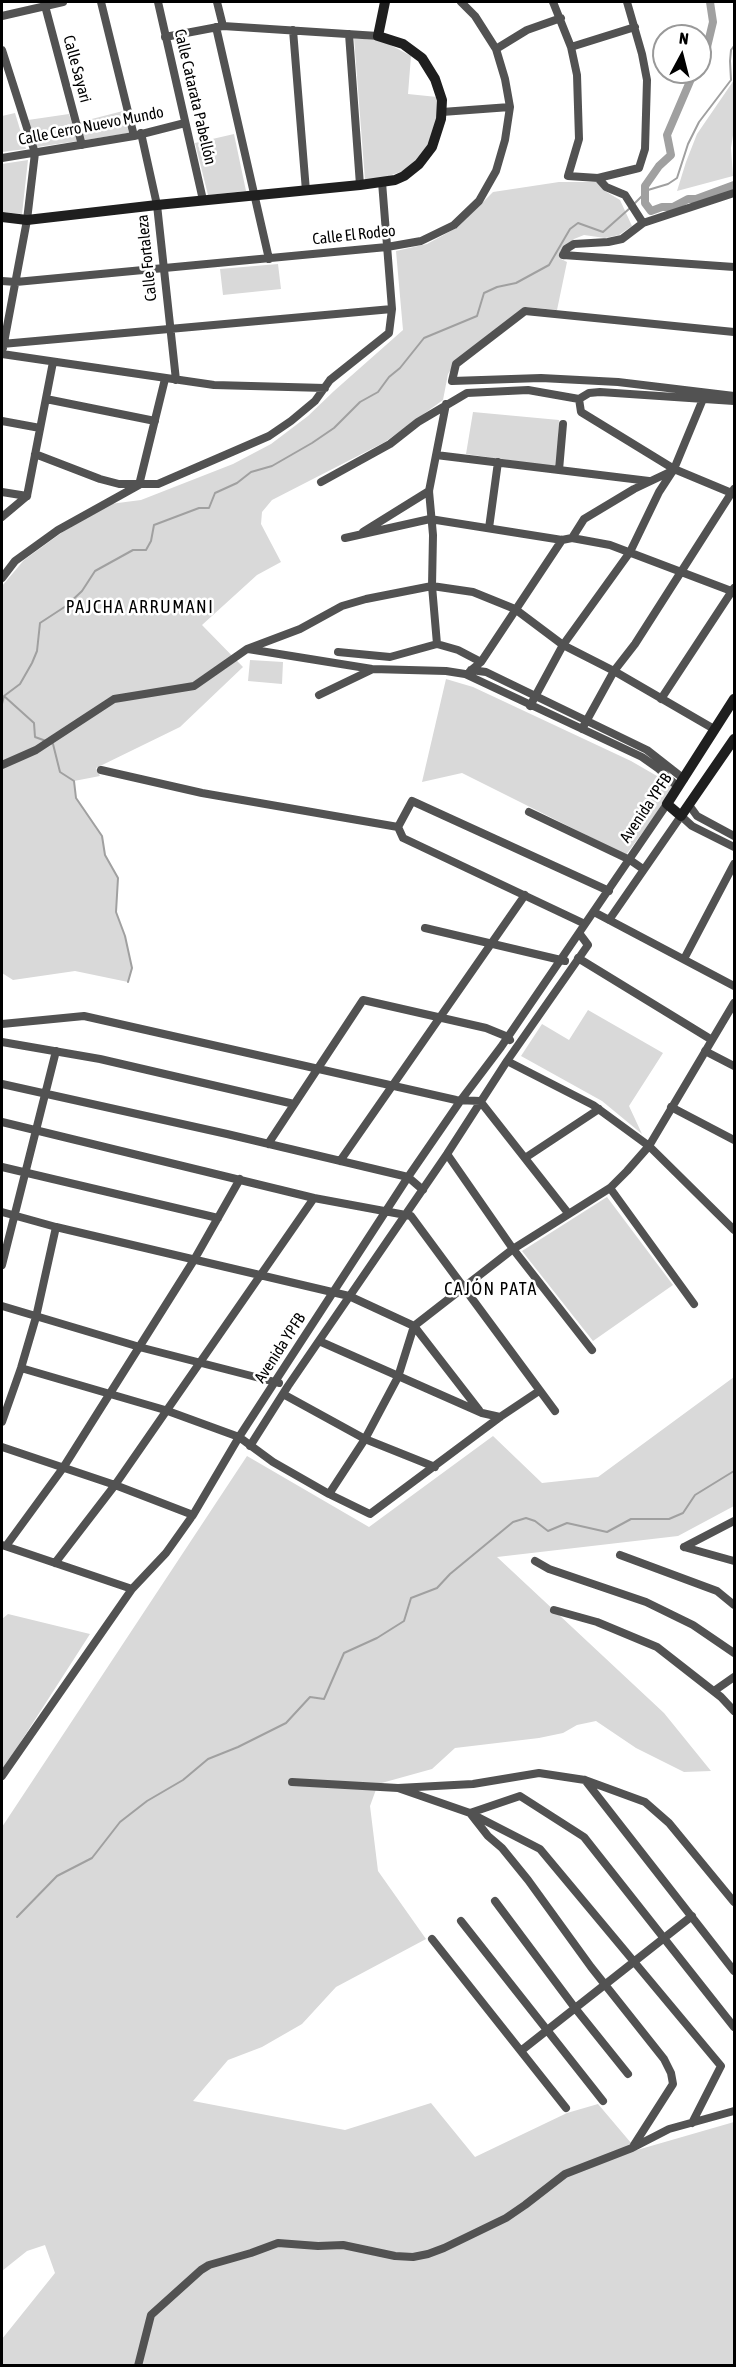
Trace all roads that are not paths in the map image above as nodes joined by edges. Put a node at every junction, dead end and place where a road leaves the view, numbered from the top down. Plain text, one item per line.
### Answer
1 (63, 2) edge
2 (101, 2) edge
3 (158, 2) edge
4 (217, 2) edge
5 (385, 2) edge
6 (461, 2) edge
7 (553, 2) edge
8 (627, 2) edge
9 (44, 4) edge
10 (2, 16) edge
11 (561, 18) junction
12 (220, 27) junction
13 (635, 27) junction
14 (293, 30) junction
15 (349, 34) junction
16 (378, 36) junction
17 (165, 37) junction
18 (571, 47) junction
19 (496, 49) junction
20 (2, 50) edge
21 (510, 107) junction
22 (442, 112) junction
23 (185, 123) junction
24 (137, 134) junction
25 (82, 145) junction
26 (35, 153) junction
27 (2, 158) edge
28 (598, 178) junction
29 (382, 182) junction
30 (360, 185) junction
31 (306, 191) junction
32 (735, 193) edge
33 (253, 195) junction
34 (203, 200) junction
35 (157, 205) junction
36 (2, 217) edge
37 (27, 220) junction
38 (643, 223) junction
39 (387, 247) junction
40 (268, 259) junction
41 (735, 267) edge
42 (164, 269) junction
43 (2, 281) edge
44 (16, 282) junction
45 (392, 309) junction
46 (169, 329) junction
47 (735, 332) edge
48 (2, 348) edge
49 (53, 362) junction
50 (165, 379) junction
51 (176, 381) junction
52 (325, 388) junction
53 (735, 396) edge
54 (46, 399) junction
55 (579, 399) junction
56 (703, 399) junction
57 (735, 401) edge
58 (446, 404) junction
59 (2, 421) edge
60 (155, 421) junction
61 (563, 424) dead end
62 (40, 428) junction
63 (35, 454) junction
64 (435, 455) junction
65 (498, 462) junction
66 (674, 469) junction
67 (559, 470) junction
68 (650, 481) junction
69 (321, 482) dead end
70 (139, 485) junction
71 (429, 491) junction
72 (2, 492) edge
73 (734, 492) edge
74 (27, 496) junction
75 (2, 517) edge
76 (430, 519) junction
77 (489, 528) junction
78 (357, 535) junction
79 (572, 537) junction
80 (345, 538) dead end
81 (562, 540) junction
82 (630, 552) junction
83 (680, 572) junction
84 (2, 578) edge
85 (432, 586) junction
86 (734, 590) edge
87 (515, 609) junction
88 (437, 644) junction
89 (563, 645) junction
90 (248, 649) junction
91 (338, 652) dead end
92 (481, 662) junction
93 (372, 669) junction
94 (614, 671) junction
95 (468, 672) junction
96 (319, 695) dead end
97 (536, 697) junction
98 (661, 699) junction
99 (735, 699) edge
100 (530, 706) junction
101 (584, 725) junction
102 (714, 729) junction
103 (735, 739) edge
104 (2, 765) edge
105 (101, 770) dead end
106 (681, 783) junction
107 (667, 804) junction
108 (689, 805) junction
109 (529, 812) dead end
110 (681, 816) junction
111 (398, 827) junction
112 (735, 836) edge
113 (735, 848) edge
114 (630, 860) junction
115 (735, 864) edge
116 (644, 869) junction
117 (609, 891) junction
118 (525, 896) junction
119 (594, 912) junction
120 (609, 920) junction
121 (585, 924) junction
122 (425, 928) dead end
123 (579, 933) junction
124 (491, 944) junction
125 (684, 959) junction
126 (560, 960) junction
127 (576, 960) junction
128 (735, 986) edge
129 (735, 1003) edge
130 (440, 1017) junction
131 (2, 1024) edge
132 (508, 1037) junction
133 (711, 1040) junction
134 (2, 1042) edge
135 (56, 1051) junction
136 (705, 1051) junction
137 (514, 1052) junction
138 (507, 1060) junction
139 (735, 1066) edge
140 (317, 1069) junction
141 (2, 1084) edge
142 (392, 1086) junction
143 (45, 1094) junction
144 (460, 1100) junction
145 (480, 1101) junction
146 (294, 1104) junction
147 (670, 1107) junction
148 (599, 1109) junction
149 (2, 1122) edge
150 (36, 1130) junction
151 (734, 1138) edge
152 (268, 1144) junction
153 (649, 1146) junction
154 (447, 1154) junction
155 (525, 1158) junction
156 (340, 1161) junction
157 (2, 1167) edge
158 (25, 1173) junction
159 (408, 1177) junction
160 (240, 1179) junction
161 (610, 1188) junction
162 (423, 1190) junction
163 (314, 1198) junction
164 (2, 1212) edge
165 (386, 1212) junction
166 (568, 1213) junction
167 (14, 1215) junction
168 (405, 1215) junction
169 (218, 1218) junction
170 (56, 1227) junction
171 (735, 1230) edge
172 (513, 1250) junction
173 (194, 1260) junction
174 (2, 1265) edge
175 (259, 1275) junction
176 (466, 1287) junction
177 (334, 1293) junction
178 (349, 1296) junction
179 (694, 1305) dead end
180 (2, 1306) edge
181 (36, 1317) junction
182 (414, 1326) junction
183 (319, 1341) junction
184 (139, 1347) junction
185 (592, 1350) dead end
186 (199, 1363) junction
187 (21, 1368) junction
188 (398, 1377) junction
189 (275, 1382) junction
190 (288, 1386) junction
191 (539, 1391) junction
192 (109, 1394) junction
193 (283, 1394) junction
194 (165, 1410) junction
195 (555, 1411) dead end
196 (482, 1413) junction
197 (500, 1417) junction
198 (2, 1422) edge
199 (239, 1437) junction
200 (365, 1439) junction
201 (250, 1446) junction
202 (2, 1447) edge
203 (435, 1467) junction
204 (63, 1468) junction
205 (115, 1485) junction
206 (328, 1494) junction
207 (193, 1515) junction
208 (735, 1521) edge
209 (4, 1545) edge
210 (620, 1555) dead end
211 (535, 1561) dead end
212 (735, 1561) edge
213 (55, 1563) junction
214 (132, 1589) junction
215 (735, 1605) edge
216 (554, 1610) dead end
217 (735, 1653) edge
218 (735, 1677) edge
219 (714, 1691) junction
220 (735, 1712) edge
221 (2, 1776) edge
222 (585, 1780) junction
223 (292, 1782) dead end
224 (398, 1788) junction
225 (471, 1813) junction
226 (495, 1901) dead end
227 (735, 1902) edge
228 (692, 1916) junction
229 (461, 1921) dead end
230 (664, 1938) junction
231 (432, 1939) dead end
232 (634, 1962) junction
233 (735, 1971) edge
234 (605, 1984) junction
235 (575, 2008) junction
236 (735, 2027) edge
237 (548, 2029) junction
238 (522, 2050) junction
239 (628, 2074) dead end
240 (603, 2101) dead end
241 (566, 2108) dead end
242 (735, 2111) edge
243 (692, 2122) junction
244 (632, 2148) junction
245 (138, 2366) edge

1 - 9 street
2 - 24 street, Calle Fortaleza
3 - 17 street, Calle Catarata Pabellón
4 - 12 street
5 - 16 street
6 - 19 street, Calle El Rodeo
7 - 11 street
8 - 13 street
9 - 10 street
9 - 25 street, Calle Sayari
11 - 18 street
11 - 19 street
12 - 14 street
12 - 17 street
12 - 33 street
13 - 18 street
13 - 28 street
14 - 15 street
14 - 31 street
15 - 16 street
15 - 30 street
16 - 22 street
17 - 23 street, Calle Catarata Pabellón
18 - 28 street
19 - 21 street, Calle El Rodeo
20 - 26 street
21 - 22 street
21 - 39 street, Calle El Rodeo
22 - 29 street
23 - 24 street, Calle Cerro Nuevo Mundo
23 - 34 street, Calle Catarata Pabellón
24 - 25 street, Calle Cerro Nuevo Mundo
24 - 35 street, Calle Fortaleza
25 - 26 street, Calle Cerro Nuevo Mundo
26 - 27 street, Calle Cerro Nuevo Mundo
26 - 37 street
28 - 38 street
29 - 30 street
29 - 39 street
30 - 31 street
31 - 33 street
32 - 38 street
33 - 34 street
33 - 40 street
34 - 35 street
35 - 37 street
35 - 42 street, Calle Fortaleza
36 - 37 street
37 - 44 street
38 - 41 street
39 - 40 street, Calle El Rodeo
39 - 45 street
40 - 42 street, Calle El Rodeo
42 - 44 street, Calle El Rodeo
42 - 46 street, Calle Fortaleza
43 - 44 street, Calle El Rodeo
44 - 48 street
45 - 46 street
45 - 52 street
46 - 48 street
46 - 51 street, Calle Fortaleza
47 - 53 street
48 - 49 street
49 - 50 street
49 - 54 street
50 - 51 street
50 - 60 street
51 - 52 street
52 - 70 street
54 - 60 street
54 - 62 street
55 - 56 street
55 - 58 street
55 - 66 street
56 - 57 street
56 - 66 street
58 - 64 street
58 - 69 street
59 - 62 street
60 - 70 street
61 - 67 street
62 - 63 street
63 - 70 street
63 - 74 street
64 - 65 street
64 - 71 street
65 - 67 street
65 - 77 street
66 - 68 street
66 - 73 street
66 - 82 street
67 - 68 street
68 - 79 street
70 - 84 street
71 - 76 street
71 - 78 street
72 - 74 street
73 - 83 street
74 - 75 street
76 - 77 street
76 - 78 street
76 - 85 street
77 - 81 street
78 - 80 street
79 - 81 street
79 - 82 street
81 - 87 street
82 - 83 street
82 - 89 street
83 - 86 street
83 - 94 street
85 - 87 street
85 - 88 street
85 - 90 street
86 - 98 street
87 - 89 street
87 - 92 street
88 - 91 street
88 - 92 street
89 - 94 street
89 - 97 street
90 - 93 street
90 - 104 street
92 - 95 street
93 - 95 street
93 - 96 street
94 - 98 street
94 - 101 street
95 - 97 street
95 - 100 street
97 - 100 street
97 - 101 street
98 - 102 street
99 - 102 street, Avenida YPFB
100 - 101 street
101 - 106 street
102 - 106 street, Avenida YPFB
103 - 108 street, Avenida YPFB
105 - 111 street
106 - 107 street, Avenida YPFB
106 - 108 street
107 - 110 street
107 - 114 street, Avenida YPFB
108 - 110 street, Avenida YPFB
108 - 112 street
109 - 114 street
110 - 113 street
110 - 116 street, Avenida YPFB
111 - 117 street
111 - 118 street
114 - 116 street
114 - 117 street, Avenida YPFB
115 - 125 street
116 - 120 street, Avenida YPFB
117 - 119 street, Avenida YPFB
118 - 121 street
118 - 124 street
119 - 120 street
119 - 121 street, Avenida YPFB
120 - 125 street
121 - 123 street, Avenida YPFB
122 - 124 street
123 - 126 street, Avenida YPFB
123 - 127 street, Avenida YPFB
124 - 126 street
124 - 130 street
125 - 128 street
126 - 127 street
126 - 132 street, Avenida YPFB
127 - 133 street
127 - 137 street, Avenida YPFB
129 - 133 street
130 - 132 street
130 - 140 street
130 - 142 street
131 - 140 street
132 - 137 street
132 - 144 street, Avenida YPFB
133 - 136 street
134 - 135 street
135 - 143 street
135 - 146 street
136 - 139 street
136 - 147 street
137 - 138 street, Avenida YPFB
138 - 145 street, Avenida YPFB
138 - 148 street
140 - 142 street
140 - 146 street
141 - 143 street
142 - 144 street
142 - 156 street
143 - 150 street
143 - 152 street
144 - 145 street
144 - 159 street, Avenida YPFB
145 - 154 street, Avenida YPFB
145 - 155 street
146 - 152 street
147 - 151 street
147 - 153 street
148 - 153 street
148 - 155 street
149 - 150 street
150 - 158 street
150 - 160 street
152 - 156 street
153 - 161 street
153 - 171 street
154 - 162 street, Avenida YPFB
154 - 172 street
155 - 166 street
156 - 159 street
157 - 158 street
158 - 167 street
158 - 169 street
159 - 162 street
159 - 165 street, Avenida YPFB
160 - 163 street
160 - 169 street
161 - 166 street
161 - 179 street
162 - 168 street, Avenida YPFB
163 - 165 street
163 - 175 street
164 - 167 street
165 - 168 street
165 - 177 street, Avenida YPFB
166 - 172 street
167 - 170 street
167 - 174 street
168 - 176 street
168 - 178 street, Avenida YPFB
169 - 173 street
170 - 173 street
170 - 181 street
172 - 176 street
172 - 185 street
173 - 175 street
173 - 184 street
175 - 177 street
175 - 186 street
176 - 182 street
176 - 191 street
177 - 178 street
177 - 189 street, Avenida YPFB
178 - 182 street
178 - 183 street, Avenida YPFB
180 - 181 street
181 - 184 street
181 - 187 street
182 - 188 street
182 - 196 street
183 - 188 street
183 - 190 street, Avenida YPFB
184 - 186 street
184 - 192 street
186 - 189 street
186 - 194 street
187 - 192 street
187 - 198 street
188 - 196 street
188 - 200 street
189 - 190 street
189 - 199 street, Avenida YPFB
190 - 193 street, Avenida YPFB
191 - 195 street
191 - 197 street
192 - 194 street
192 - 204 street
193 - 200 street
193 - 201 street, Avenida YPFB
194 - 199 street
194 - 205 street
196 - 197 street
197 - 203 street
199 - 201 street
199 - 207 street, Avenida YPFB
200 - 203 street
200 - 206 street
201 - 206 street
202 - 204 street
203 - 206 street
204 - 205 street
204 - 209 street
205 - 207 street
205 - 213 street
207 - 214 street, Avenida YPFB
208 - 212 street
209 - 213 street
210 - 215 street
211 - 217 street
213 - 214 street
214 - 221 street, Avenida YPFB
216 - 219 street
218 - 219 street
219 - 220 street
222 - 224 street
222 - 227 street
222 - 228 street
223 - 224 street
224 - 225 street
225 - 230 street
225 - 232 street
225 - 234 street
226 - 235 street
228 - 230 street
228 - 233 street
229 - 237 street
230 - 232 street
230 - 236 street
231 - 238 street
232 - 234 street
232 - 243 street
234 - 235 street
234 - 244 street
235 - 237 street
235 - 239 street
237 - 238 street
237 - 240 street
238 - 241 street
242 - 243 street
243 - 244 street
244 - 245 street

